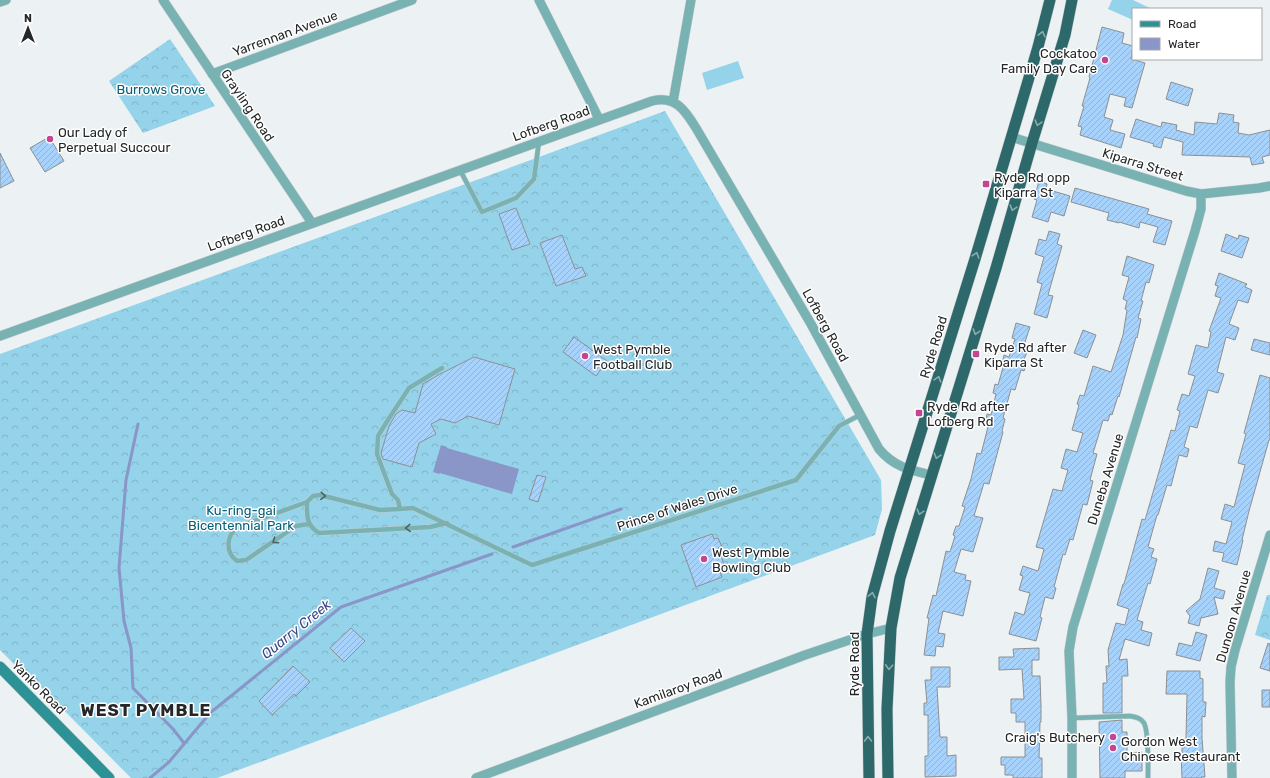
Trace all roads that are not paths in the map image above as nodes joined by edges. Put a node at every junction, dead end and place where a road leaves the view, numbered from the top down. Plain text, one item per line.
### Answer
1 (6, 0) edge
2 (163, 0) edge
3 (412, 0) edge
4 (539, 0) edge
5 (691, 0) edge
6 (1050, 0) edge
7 (1072, 0) edge
8 (0, 2) edge
9 (212, 74) junction
10 (673, 102) junction
11 (600, 120) junction
12 (1011, 137) junction
13 (539, 141) junction
14 (1032, 143) junction
15 (460, 170) junction
16 (1270, 186) edge
17 (1201, 194) junction
18 (312, 223) junction
19 (0, 336) edge
20 (442, 368) dead end
21 (860, 415) junction
22 (909, 469) junction
23 (931, 475) junction
24 (307, 502) junction
25 (400, 509) junction
26 (309, 524) junction
27 (447, 524) junction
28 (1270, 535) edge
29 (891, 628) junction
30 (867, 634) junction
31 (0, 667) edge
32 (1072, 718) junction
33 (106, 777) edge
34 (476, 778) edge
35 (869, 778) edge
36 (888, 778) edge
37 (1072, 778) edge
38 (1148, 778) edge
39 (1232, 778) edge

1 - 8 street
2 - 9 street, Grayling Road
3 - 9 street, Yarrennan Avenue
4 - 11 street
5 - 10 street
12 -> 6 highway, Ryde Road
7 -> 14 highway
9 - 18 street, Grayling Road
10 - 11 street, Lofberg Road
10 - 21 street, Lofberg Road
11 - 13 street, Lofberg Road
12 - 14 street, Kiparra Street
22 -> 12 highway, Ryde Road
13 - 15 street, Lofberg Road
13 - 15 lane
14 - 17 street, Kiparra Street
14 -> 23 highway
15 - 18 street, Lofberg Road
16 - 17 street, Kiparra Street
17 - 32 street, Duneba Avenue
18 - 19 street, Lofberg Road
20 - 25 lane
21 - 22 street, Lofberg Road
21 - 27 lane, Prince of Wales Drive
22 - 23 street, Lofberg Road
30 -> 22 highway, Ryde Road
23 -> 29 highway
24 -> 25 lane, Prince of Wales Drive
24 - 26 lane
26 -> 24 lane, Prince of Wales Drive
25 - 27 lane, Prince of Wales Drive
27 -> 26 lane
28 - 39 street, Dunoon Avenue
29 - 30 street, Kamilaroy Road
29 -> 36 highway
30 - 34 street, Kamilaroy Road
35 -> 30 highway, Ryde Road
31 - 33 main road, Yanko Road
32 - 37 street, Duneba Avenue
32 - 38 lane

